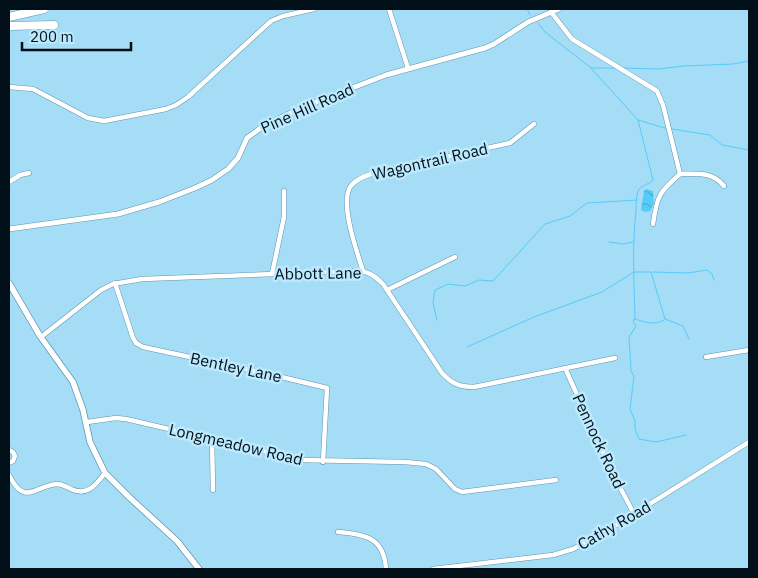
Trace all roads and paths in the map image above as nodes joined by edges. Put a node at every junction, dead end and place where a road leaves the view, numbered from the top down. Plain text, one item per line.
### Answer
1 (44, 9) edge
2 (314, 9) edge
3 (389, 9) edge
4 (560, 9) edge
5 (551, 12) junction
6 (9, 17) edge
7 (54, 25) dead end
8 (9, 26) edge
9 (408, 68) junction
10 (9, 87) edge
11 (534, 124) dead end
12 (29, 173) dead end
13 (680, 174) junction
14 (9, 182) edge
15 (724, 186) dead end
16 (284, 191) dead end
17 (653, 224) dead end
18 (9, 229) edge
19 (455, 257) dead end
20 (363, 271) junction
21 (272, 274) junction
22 (9, 283) edge
23 (115, 283) junction
24 (387, 290) junction
25 (40, 337) junction
26 (749, 350) edge
27 (706, 357) dead end
28 (615, 358) dead end
29 (565, 368) junction
30 (86, 422) junction
31 (212, 439) junction
32 (749, 442) edge
33 (9, 450) edge
34 (323, 462) junction
35 (9, 463) edge
36 (105, 472) junction
37 (9, 475) edge
38 (556, 480) dead end
39 (213, 490) dead end
40 (634, 514) junction
41 (338, 532) dead end
42 (468, 567) edge
43 (199, 569) edge
44 (386, 569) edge
45 (433, 569) edge

1 - 6 highway
2 - 10 street
3 - 9 street
4 - 5 street, Pine Hill Road
5 - 9 street, Pine Hill Road
5 - 13 street
7 - 8 highway
9 - 18 street, Pine Hill Road
11 - 20 street, Wagontrail Road
12 - 14 street
13 - 15 street
13 - 17 street
16 - 21 street
19 - 24 street
20 - 21 street, Abbott Lane
20 - 24 street, Abbott Lane
21 - 23 street, Abbott Lane
22 - 25 main road
23 - 25 street, Abbott Lane
23 - 34 street, Bentley Lane
24 - 29 street, Abbott Lane
25 - 30 main road
26 - 27 street
28 - 29 street, Abbott Lane
29 - 40 street, Pennock Road
30 - 31 street, Longmeadow Road
30 - 36 main road
31 - 34 street, Longmeadow Road
31 - 39 street
32 - 40 street, Cathy Road
33 - 35 street
34 - 38 street, Longmeadow Road
36 - 37 street
36 - 43 main road
40 - 42 street, Cathy Road
41 - 44 street
42 - 45 street, Cathy Road

